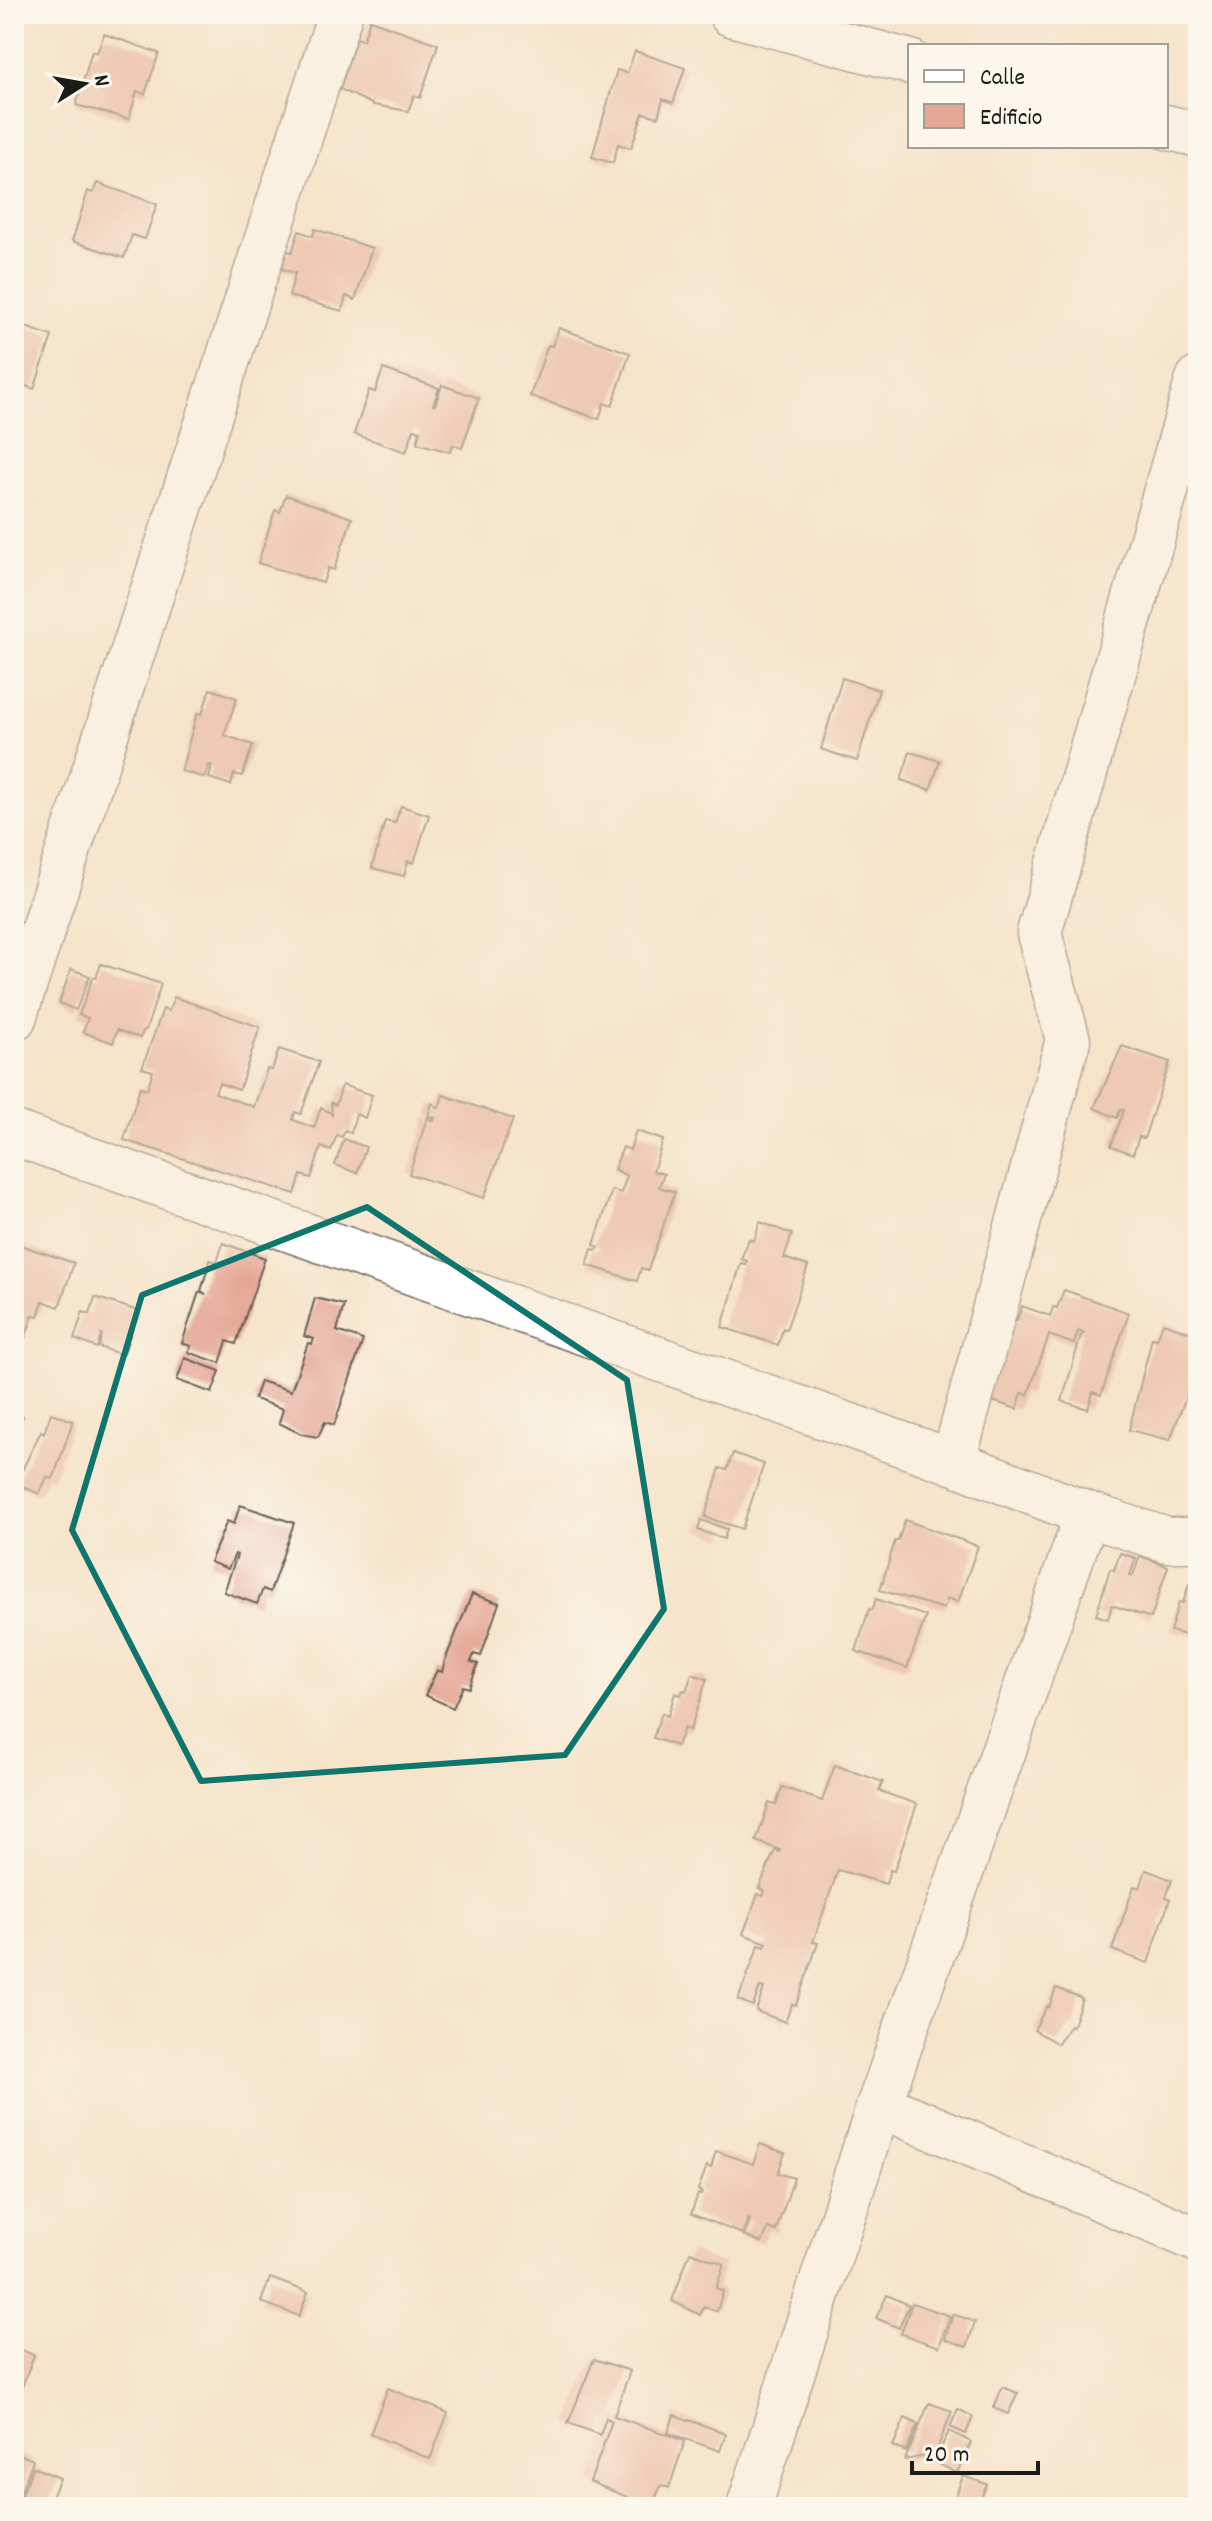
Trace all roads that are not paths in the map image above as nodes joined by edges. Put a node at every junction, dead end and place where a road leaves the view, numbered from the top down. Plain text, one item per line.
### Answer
1 (340, 14) edge
2 (731, 14) edge
3 (812, 25) edge
4 (908, 61) edge
5 (1168, 128) edge
6 (1198, 135) edge
7 (1198, 379) edge
8 (14, 1018) edge
9 (14, 1133) edge
10 (953, 1462) junction
11 (1087, 1514) junction
12 (1198, 1540) edge
13 (879, 2105) junction
14 (1198, 2240) edge
15 (749, 2507) edge

1 - 8 street
2 - 3 street
3 - 4 street
5 - 6 street
7 - 10 street
9 - 10 street
10 - 11 street
11 - 12 street
11 - 13 street
13 - 14 street
13 - 15 street

